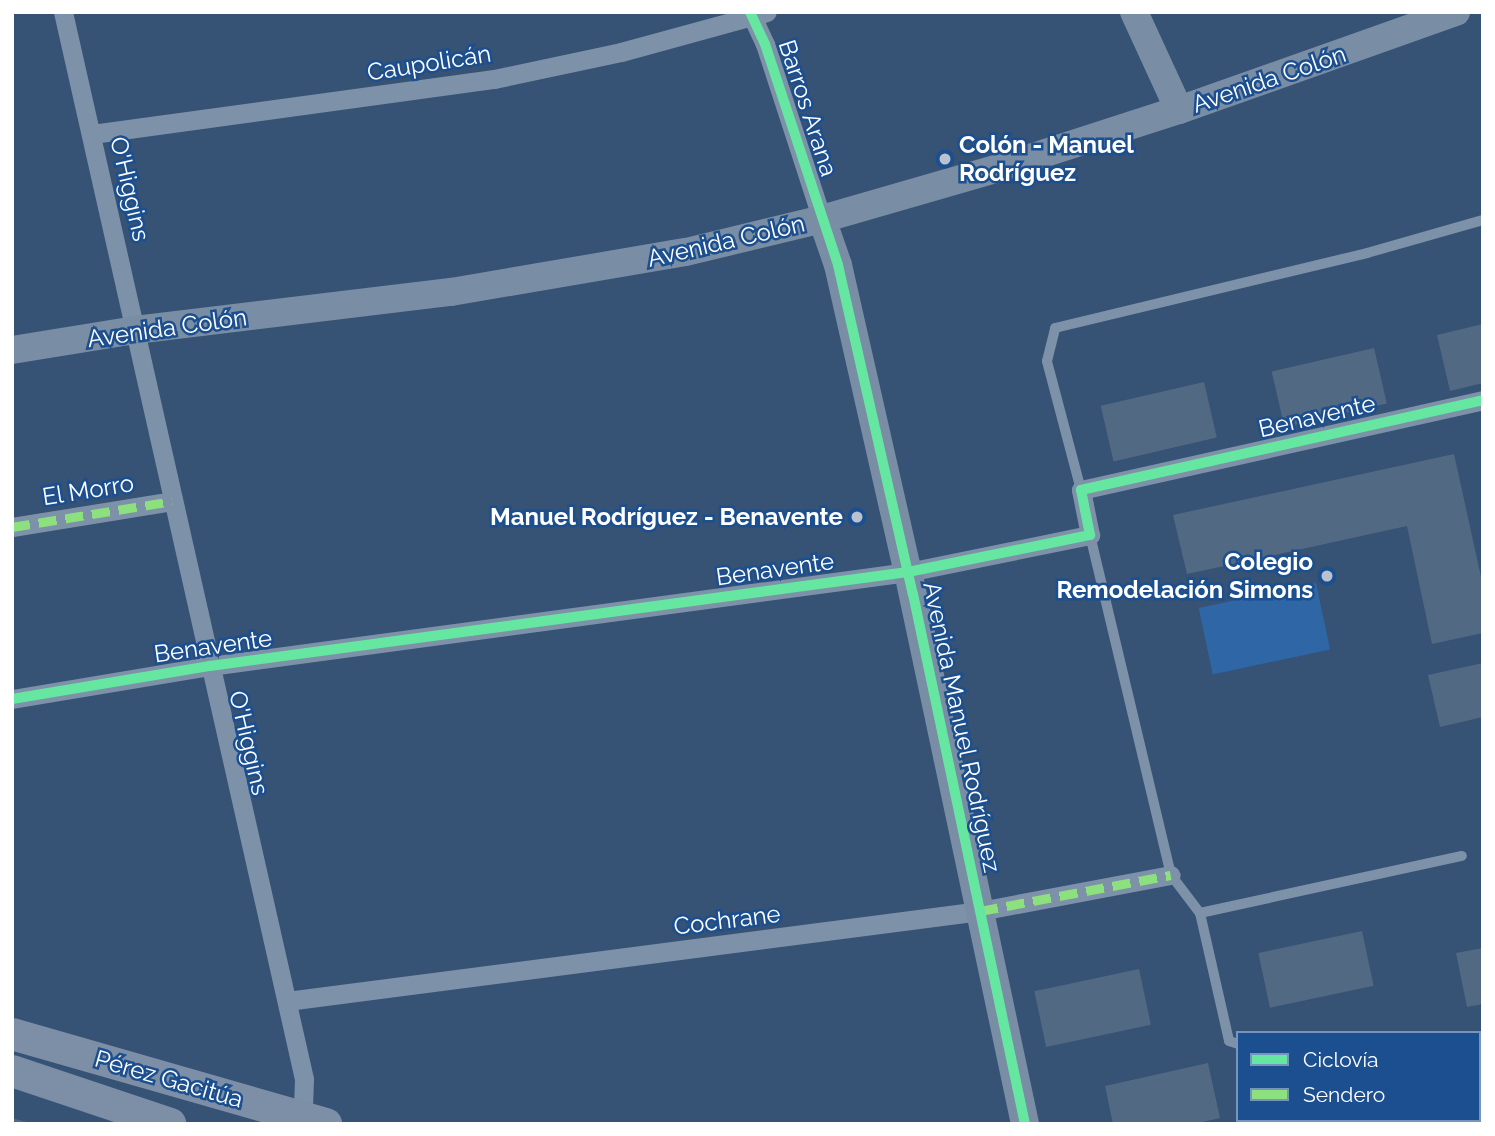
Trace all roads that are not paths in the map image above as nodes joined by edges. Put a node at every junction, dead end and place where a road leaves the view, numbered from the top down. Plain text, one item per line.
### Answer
1 (62, 12) edge
2 (1134, 12) edge
3 (1456, 12) edge
4 (757, 14) edge
5 (1179, 110) junction
6 (92, 134) junction
7 (822, 219) junction
8 (1483, 220) edge
9 (135, 330) junction
10 (12, 350) edge
11 (1483, 400) edge
12 (1081, 490) junction
13 (172, 501) junction
14 (12, 527) edge
15 (1090, 535) junction
16 (908, 572) junction
17 (210, 666) junction
18 (12, 699) edge
19 (1462, 856) dead end
20 (1171, 875) junction
21 (980, 911) junction
22 (1200, 912) junction
23 (287, 1001) junction
24 (12, 1034) edge
25 (1236, 1043) edge
26 (12, 1071) edge
27 (312, 1120) edge
28 (170, 1124) edge
29 (1025, 1124) edge

1 - 6 street, O'Higgins
2 - 5 main road
3 - 5 main road, Avenida Colón
4 - 6 street, Caupolicán
4 - 7 street, Barros Arana
5 - 7 main road, Avenida Colón
6 - 9 street, O'Higgins
7 - 9 main road, Avenida Colón
7 - 16 main road, Avenida Manuel Rodríguez
8 - 12 lane
9 - 10 main road, Avenida Colón
9 - 13 street, O'Higgins
11 - 12 street, Benavente
12 - 15 street
13 - 14 street, El Morro
13 - 17 street, O'Higgins
15 - 16 street, Benavente
15 - 20 lane
16 - 17 street, Benavente
16 - 21 main road, Avenida Manuel Rodríguez
17 - 18 street, Benavente
17 - 23 street, O'Higgins
19 - 22 lane
20 - 21 street, Cochrane
20 - 22 lane
21 - 23 street, Cochrane
21 - 29 main road, Avenida Manuel Rodríguez
22 - 25 lane
23 - 27 street, O'Higgins
24 - 27 main road, Pérez Gacitúa
26 - 28 main road, Pérez Gacitúa

